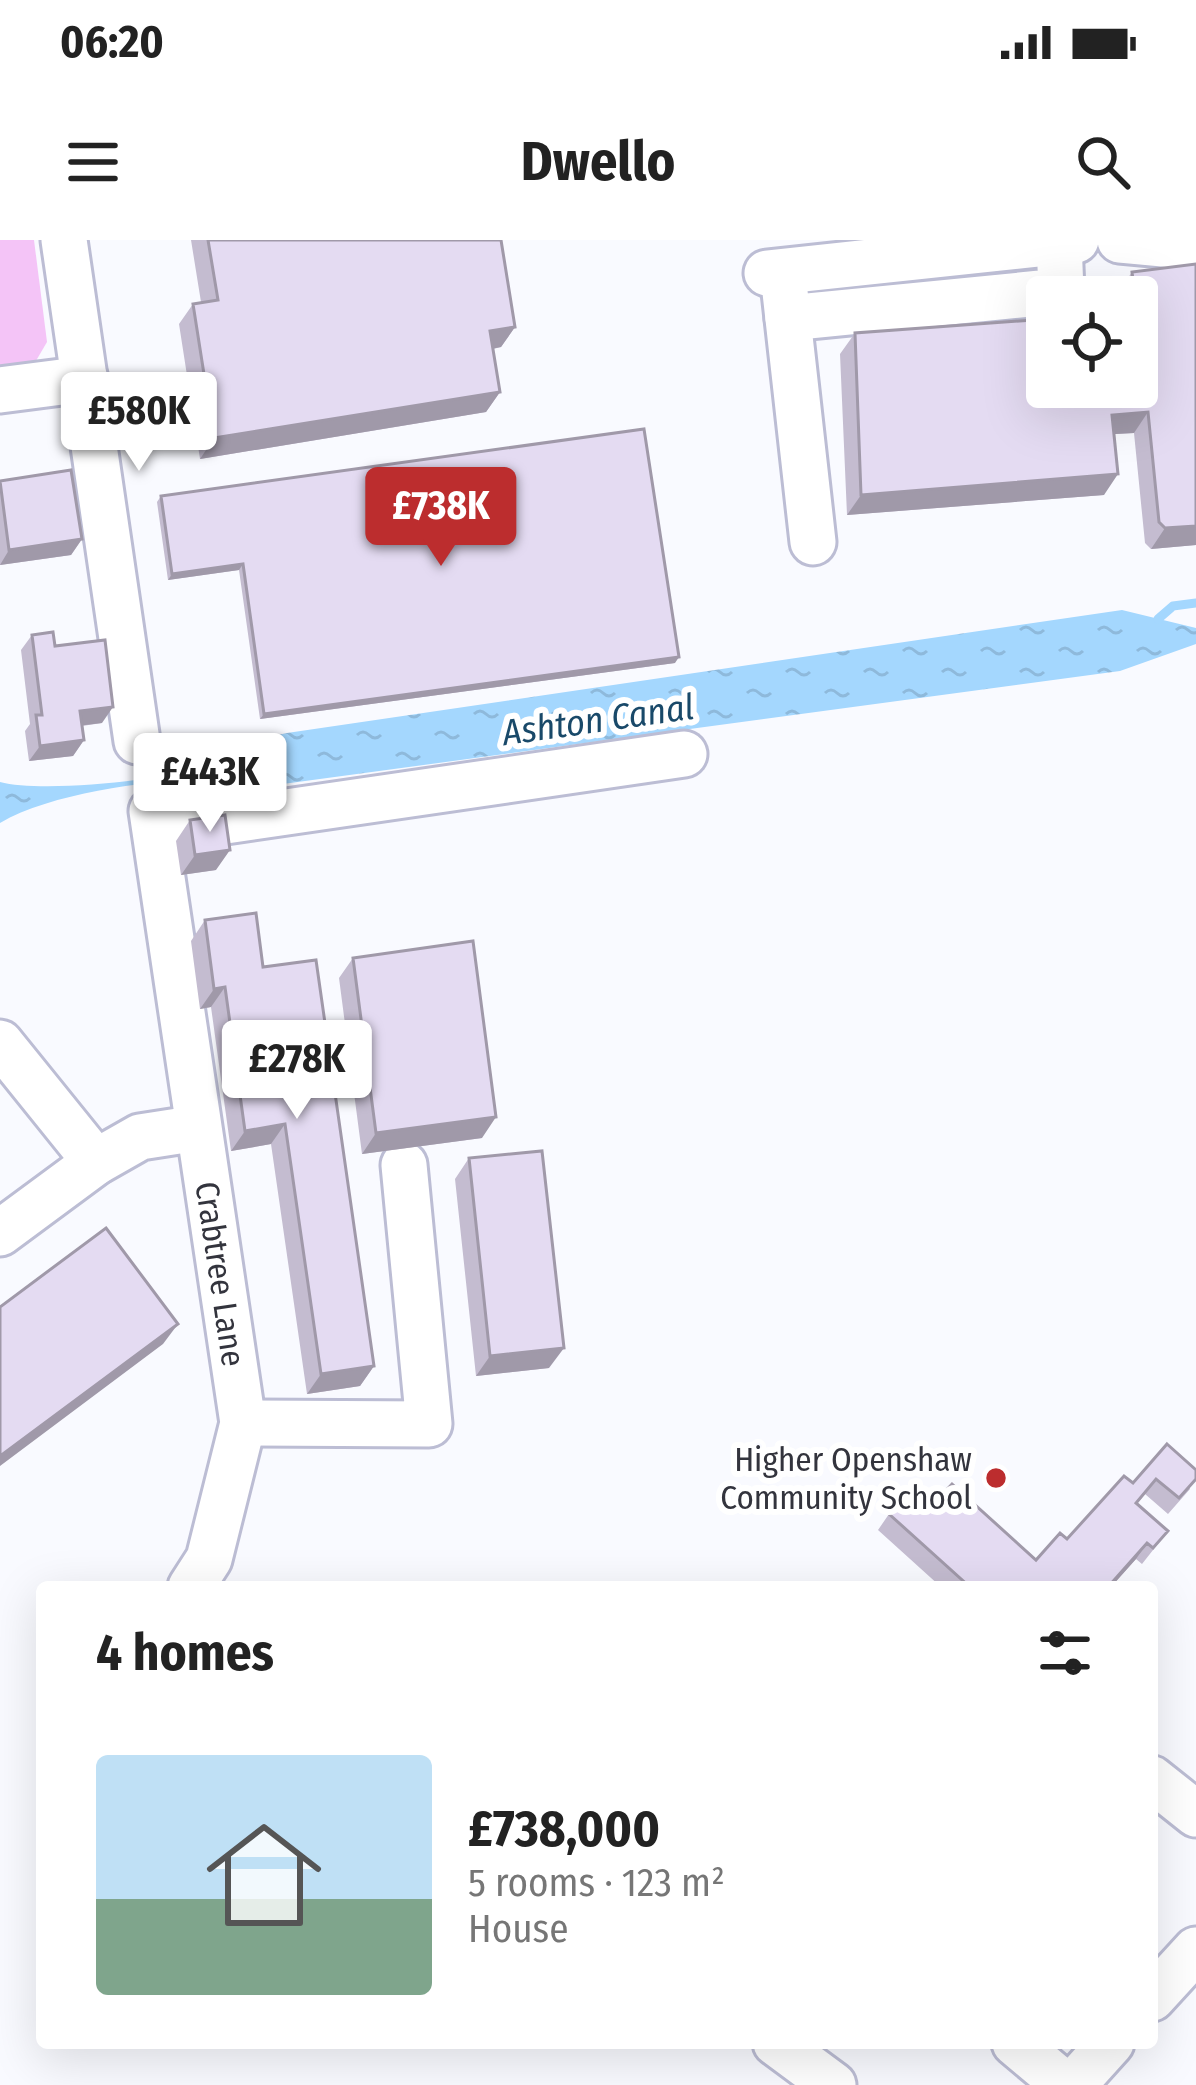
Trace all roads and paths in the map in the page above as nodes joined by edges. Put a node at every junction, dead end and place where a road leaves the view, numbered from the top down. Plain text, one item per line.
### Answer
1 (64, 240) edge
2 (1120, 240) edge
3 (1068, 241) edge
4 (1196, 247) edge
5 (788, 318) junction
6 (85, 380) junction
7 (0, 390) edge
8 (813, 542) dead end
9 (137, 741) dead end
10 (684, 754) dead end
11 (0, 1043) edge
12 (198, 1128) junction
13 (96, 1162) junction
14 (404, 1165) dead end
15 (0, 1233) edge
16 (243, 1423) junction
17 (195, 1581) edge
18 (1158, 1784) edge
19 (1196, 1814) edge
20 (1196, 1950) edge
21 (1158, 1991) edge
22 (784, 2049) edge
23 (1023, 2049) edge
24 (1105, 2049) edge
25 (833, 2085) edge
26 (1069, 2085) edge

1 - 6 street
2 - 4 street
3 - 5 street
3 - 5 street
5 - 8 street
6 - 7 street
6 - 9 street
10 - 12 street, Crabtree Lane
11 - 13 street
12 - 13 street
12 - 16 street, Crabtree Lane
13 - 15 street
14 - 16 street
16 - 17 street, Crabtree Lane
18 - 19 street
20 - 21 street
22 - 25 street
23 - 26 street
24 - 26 street

